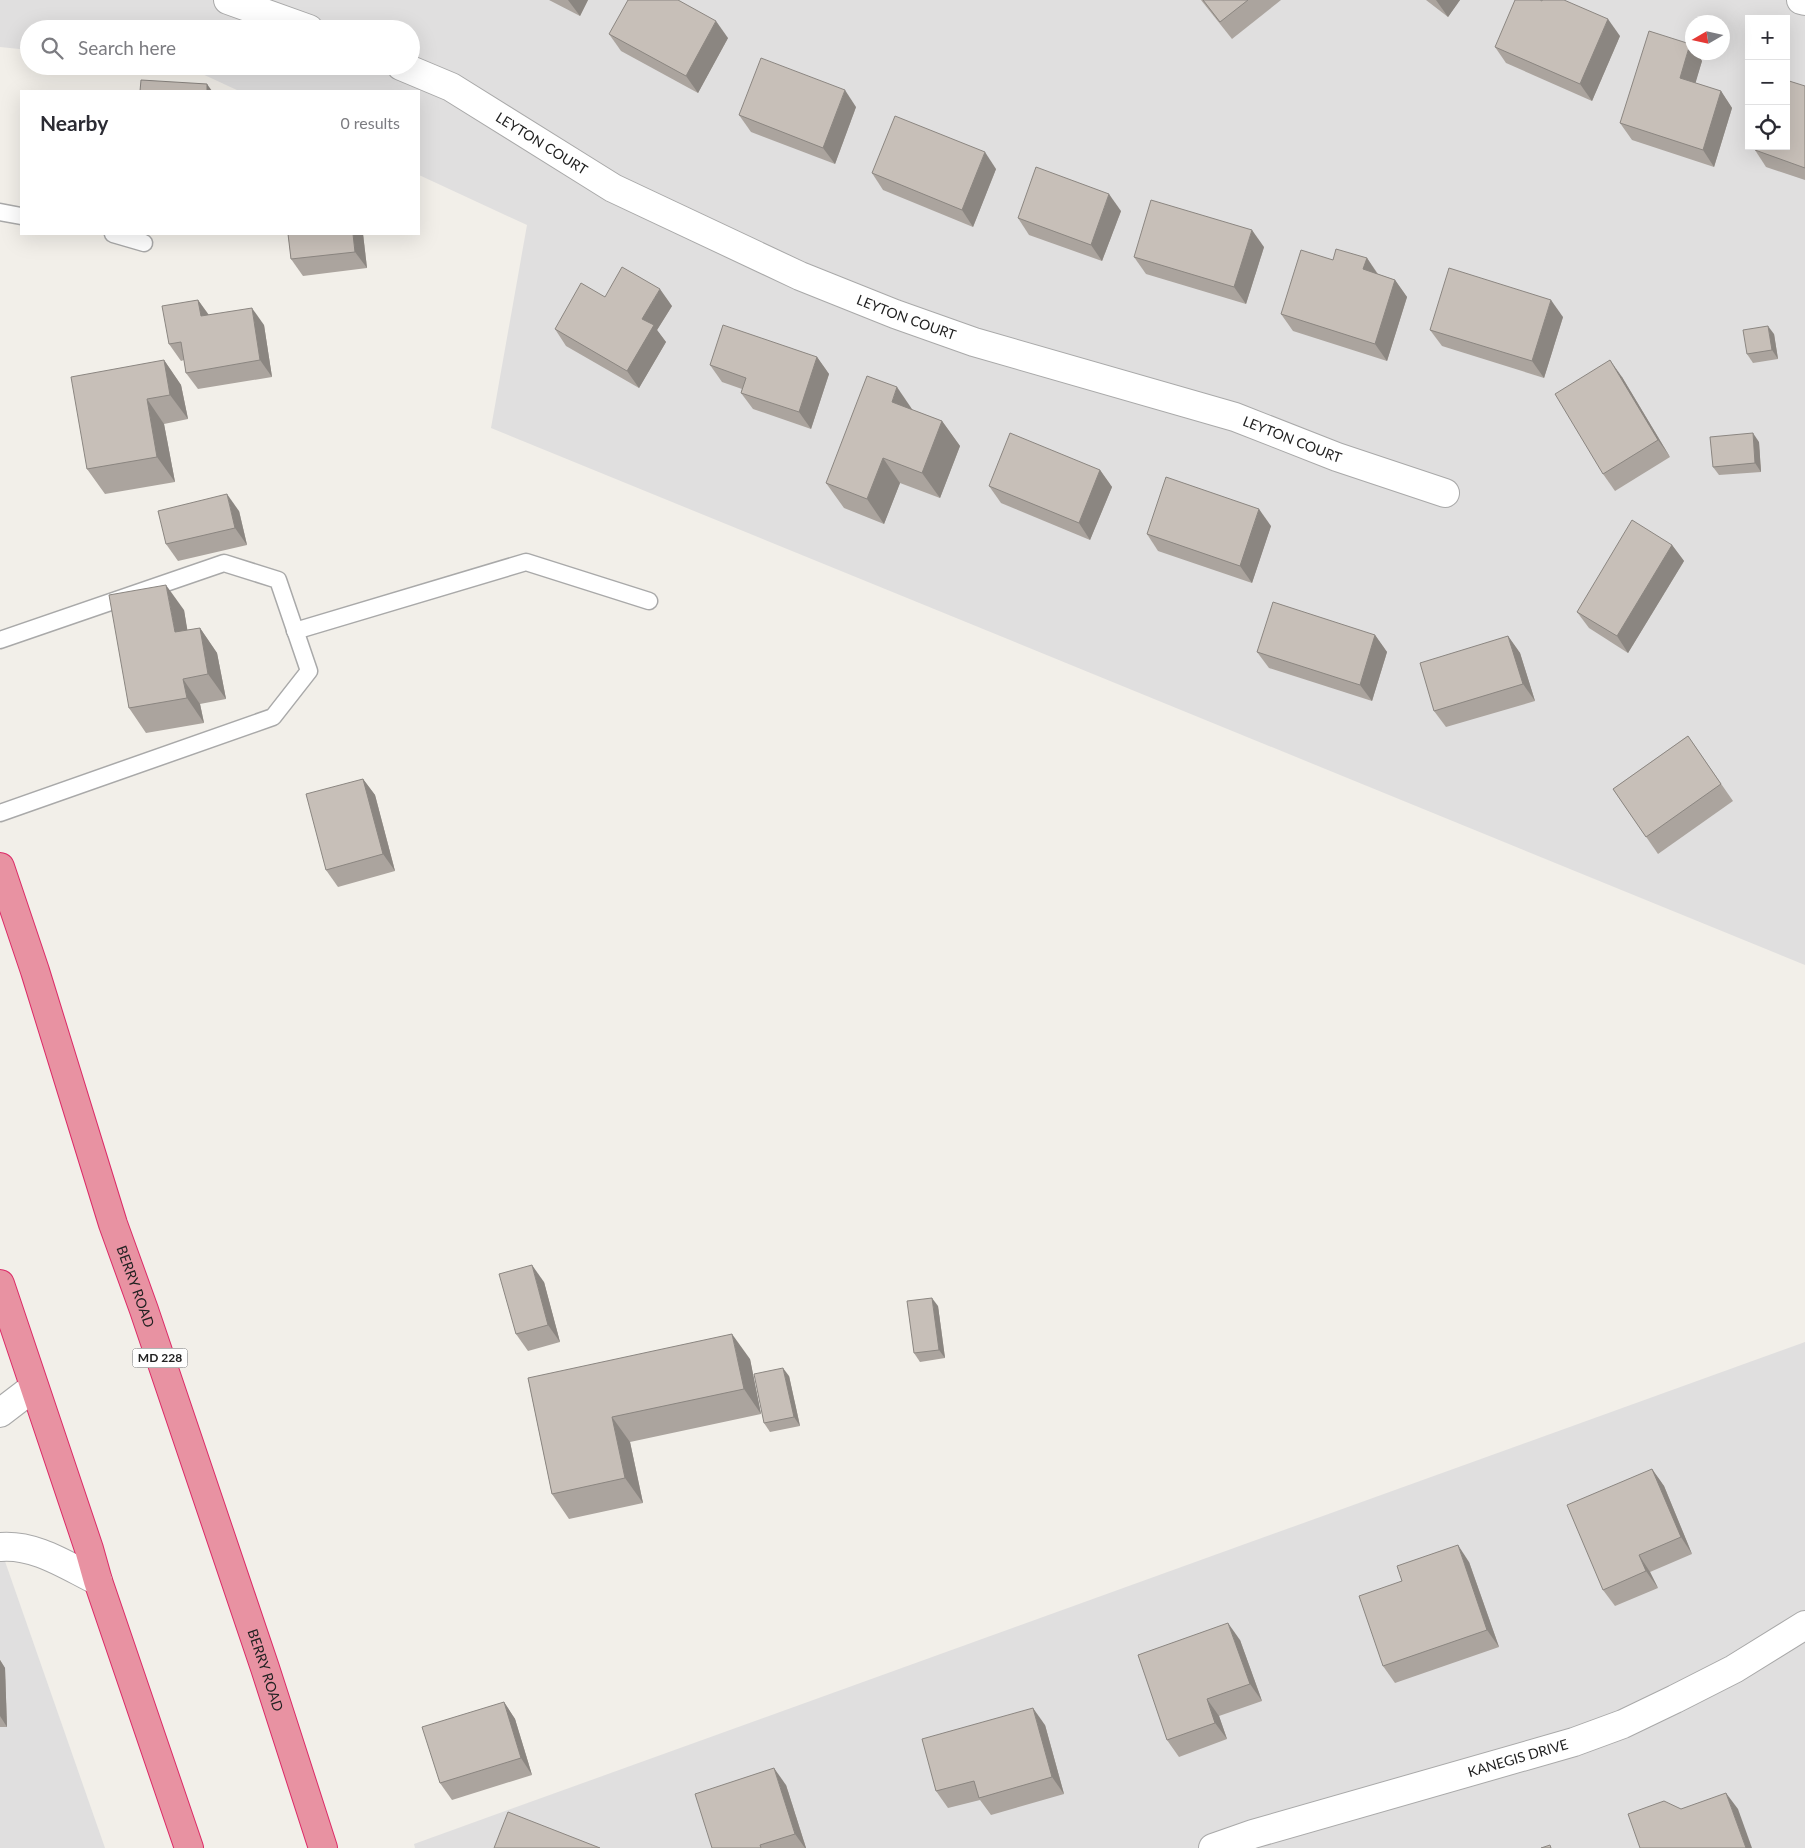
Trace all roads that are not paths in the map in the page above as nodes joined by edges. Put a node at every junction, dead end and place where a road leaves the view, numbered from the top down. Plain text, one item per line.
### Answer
1 (228, 0) edge
2 (1801, 0) edge
3 (1805, 1) edge
4 (283, 20) edge
5 (420, 74) edge
6 (0, 212) edge
7 (20, 216) edge
8 (116, 235) edge
9 (144, 244) dead end
10 (1445, 493) dead end
11 (649, 601) dead end
12 (295, 631) junction
13 (0, 640) edge
14 (0, 813) edge
15 (0, 867) edge
16 (0, 1284) edge
17 (34, 1387) junction
18 (0, 1413) edge
19 (0, 1547) edge
20 (98, 1581) junction
21 (1805, 1625) edge
22 (189, 1848) edge
23 (323, 1848) edge
24 (1213, 1848) edge

1 - 4 street
2 - 3 street
5 - 10 street, LEYTON COURT
6 - 7 lane
8 - 9 lane
11 - 12 lane
12 - 13 lane
12 - 14 lane
15 - 23 highway, BERRY ROAD / MD 228
16 - 17 highway
17 - 18 street
17 - 20 highway
19 - 20 street
20 - 22 highway
21 - 24 street, KANEGIS DRIVE

